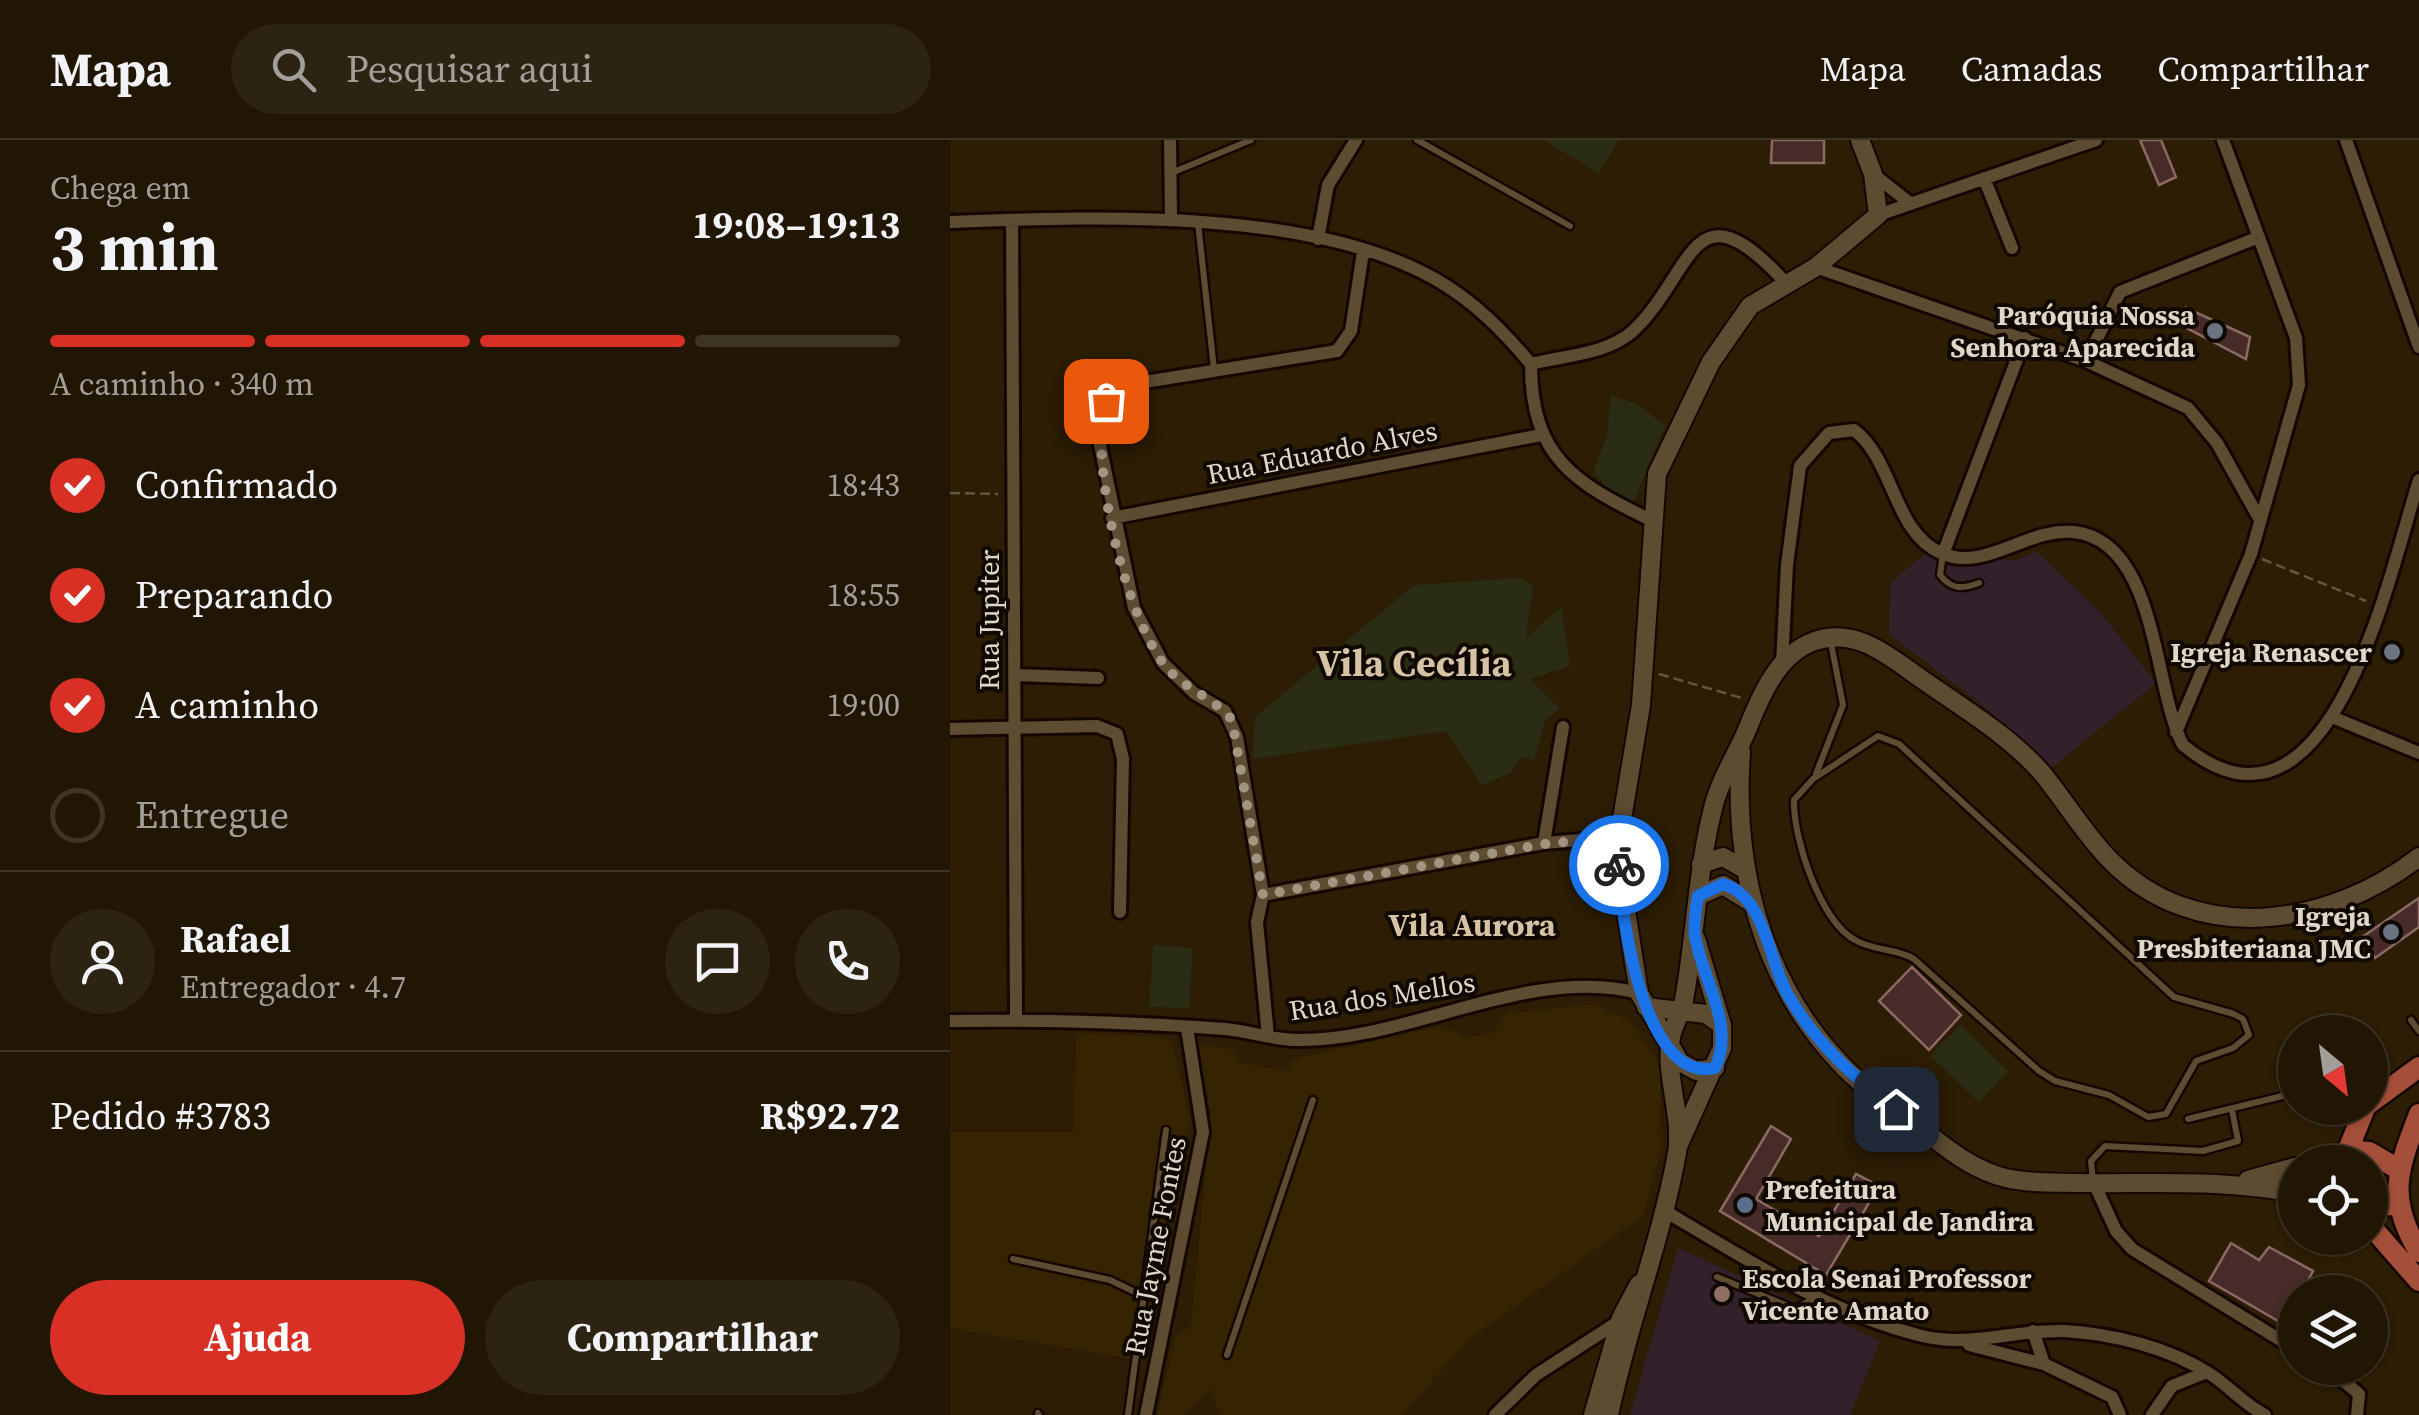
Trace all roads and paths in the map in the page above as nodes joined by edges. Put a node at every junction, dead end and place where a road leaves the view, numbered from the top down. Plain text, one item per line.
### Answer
1 (1170, 140) edge
2 (1251, 140) edge
3 (1356, 140) edge
4 (1417, 140) edge
5 (1860, 140) edge
6 (2096, 140) edge
7 (2222, 140) edge
8 (2346, 140) edge
9 (1169, 174) junction
10 (1872, 174) junction
11 (1984, 178) junction
12 (1911, 204) junction
13 (1878, 215) junction
14 (1171, 218) junction
15 (1012, 220) junction
16 (950, 222) edge
17 (1198, 223) junction
18 (1570, 226) dead end
19 (2259, 237) junction
20 (1318, 239) junction
21 (2012, 248) dead end
22 (1364, 252) junction
23 (1816, 267) junction
24 (1785, 282) junction
25 (2024, 338) junction
26 (2419, 347) edge
27 (2086, 361) junction
28 (1531, 364) junction
29 (1214, 369) junction
30 (1542, 435) junction
31 (2419, 480) edge
32 (950, 493) edge
33 (1014, 495) junction
34 (1112, 518) junction
35 (2259, 518) junction
36 (1652, 520) junction
37 (1943, 554) junction
38 (2251, 554) junction
39 (1979, 584) dead end
40 (2382, 608) junction
41 (1830, 637) junction
42 (1782, 664) junction
43 (1644, 670) junction
44 (1014, 675) junction
45 (1098, 678) dead end
46 (1758, 702) junction
47 (2332, 717) junction
48 (1562, 727) dead end
49 (1014, 728) junction
50 (950, 729) edge
51 (2176, 732) junction
52 (1742, 742) junction
53 (2419, 752) edge
54 (1813, 779) junction
55 (1619, 837) junction
56 (1544, 844) junction
57 (2419, 857) edge
58 (1700, 864) junction
59 (1746, 870) junction
60 (1263, 895) junction
61 (1698, 896) junction
62 (1752, 903) junction
63 (1120, 912) dead end
64 (1694, 933) junction
65 (1643, 1000) junction
66 (1681, 1010) junction
67 (950, 1020) edge
68 (1016, 1020) junction
69 (2411, 1020) dead end
70 (1722, 1025) junction
71 (1187, 1028) junction
72 (2419, 1032) edge
73 (1268, 1036) junction
74 (1671, 1052) junction
75 (2419, 1067) edge
76 (1715, 1068) junction
77 (2388, 1080) edge
78 (2278, 1097) edge
79 (1313, 1100) dead end
80 (2232, 1110) junction
81 (2419, 1114) edge
82 (2188, 1119) dead end
83 (1166, 1130) dead end
84 (1678, 1146) junction
85 (2388, 1163) edge
86 (2398, 1169) junction
87 (2278, 1172) edge
88 (2238, 1182) junction
89 (2094, 1183) junction
90 (2278, 1190) edge
91 (2388, 1205) edge
92 (2398, 1205) junction
93 (1663, 1210) junction
94 (2388, 1246) edge
95 (2419, 1252) edge
96 (1013, 1259) dead end
97 (1718, 1277) dead end
98 (2419, 1281) edge
99 (1143, 1296) junction
100 (1816, 1298) junction
101 (1629, 1317) junction
102 (2033, 1331) junction
103 (2278, 1339) edge
104 (1958, 1342) junction
105 (1227, 1356) dead end
106 (2044, 1364) junction
107 (2208, 1372) junction
108 (2348, 1385) edge
109 (1146, 1414) edge
110 (1128, 1415) edge
111 (1495, 1415) edge
112 (1593, 1415) edge
113 (1608, 1415) edge
114 (2120, 1415) edge
115 (2152, 1415) edge
116 (2265, 1415) edge
117 (2357, 1415) edge

1 - 9 street
2 - 9 lane
3 - 20 street
4 - 18 lane
5 - 10 street
6 - 11 street
7 - 19 street
8 - 26 street
9 - 14 street
10 - 12 street
10 - 13 street
11 - 12 street
11 - 21 street
12 - 13 street
13 - 23 street
14 - 15 street
14 - 17 street
15 - 16 street
15 - 33 street, Rua Jupiter
17 - 20 street
17 - 29 lane
19 - 27 street
19 - 35 street
20 - 22 street
22 - 28 street
22 - 29 street
23 - 24 street
23 - 25 street
24 - 28 street
24 - 36 street
25 - 27 street
25 - 37 street
27 - 35 street
28 - 30 street
29 - 34 street
30 - 34 street, Rua Eduardo Alves
30 - 36 street
31 - 40 street
32 - 33 path
33 - 44 street, Rua Jupiter
34 - 60 street
35 - 38 street
36 - 43 street
37 - 39 lane
37 - 42 street
37 - 51 street
38 - 40 path
38 - 51 street
40 - 47 street
41 - 42 street
41 - 54 lane
41 - 57 street
42 - 46 street
43 - 46 path
43 - 55 street
44 - 45 street
44 - 49 street, Rua Jupiter
46 - 52 street
47 - 51 street
47 - 53 street
48 - 56 street
49 - 50 street
49 - 63 street
49 - 68 street, Rua Jupiter
52 - 58 street
52 - 59 street
54 - 54 lane
55 - 56 street
55 - 65 street
56 - 60 street
58 - 59 street
58 - 61 street
59 - 62 street
60 - 73 street
61 - 62 street
61 - 64 street
62 - 89 street
64 - 66 street
64 - 70 street
65 - 66 street
65 - 73 street, Rua dos Mellos
65 - 74 street
66 - 70 street
66 - 74 street
67 - 68 street, Rua dos Mellos
68 - 71 street, Rua dos Mellos
69 - 72 lane
70 - 76 street
71 - 73 street, Rua dos Mellos
71 - 109 street, Rua Jayme Fontes
74 - 76 street
74 - 84 street
75 - 77 main road
76 - 84 street
78 - 80 lane
79 - 105 lane
80 - 82 lane
80 - 89 lane
81 - 86 main road
83 - 99 lane
84 - 93 street
85 - 86 main road
86 - 92 main road
87 - 88 street
88 - 89 street
88 - 90 street
89 - 103 street
91 - 92 main road
92 - 95 main road
93 - 100 street
93 - 101 street
94 - 98 main road
96 - 99 lane
97 - 100 lane
99 - 110 lane
100 - 104 street
101 - 111 street
101 - 112 street
101 - 113 street
102 - 104 street
102 - 106 street
102 - 107 street
104 - 106 street
106 - 114 street
107 - 115 street
107 - 116 street
108 - 117 street

